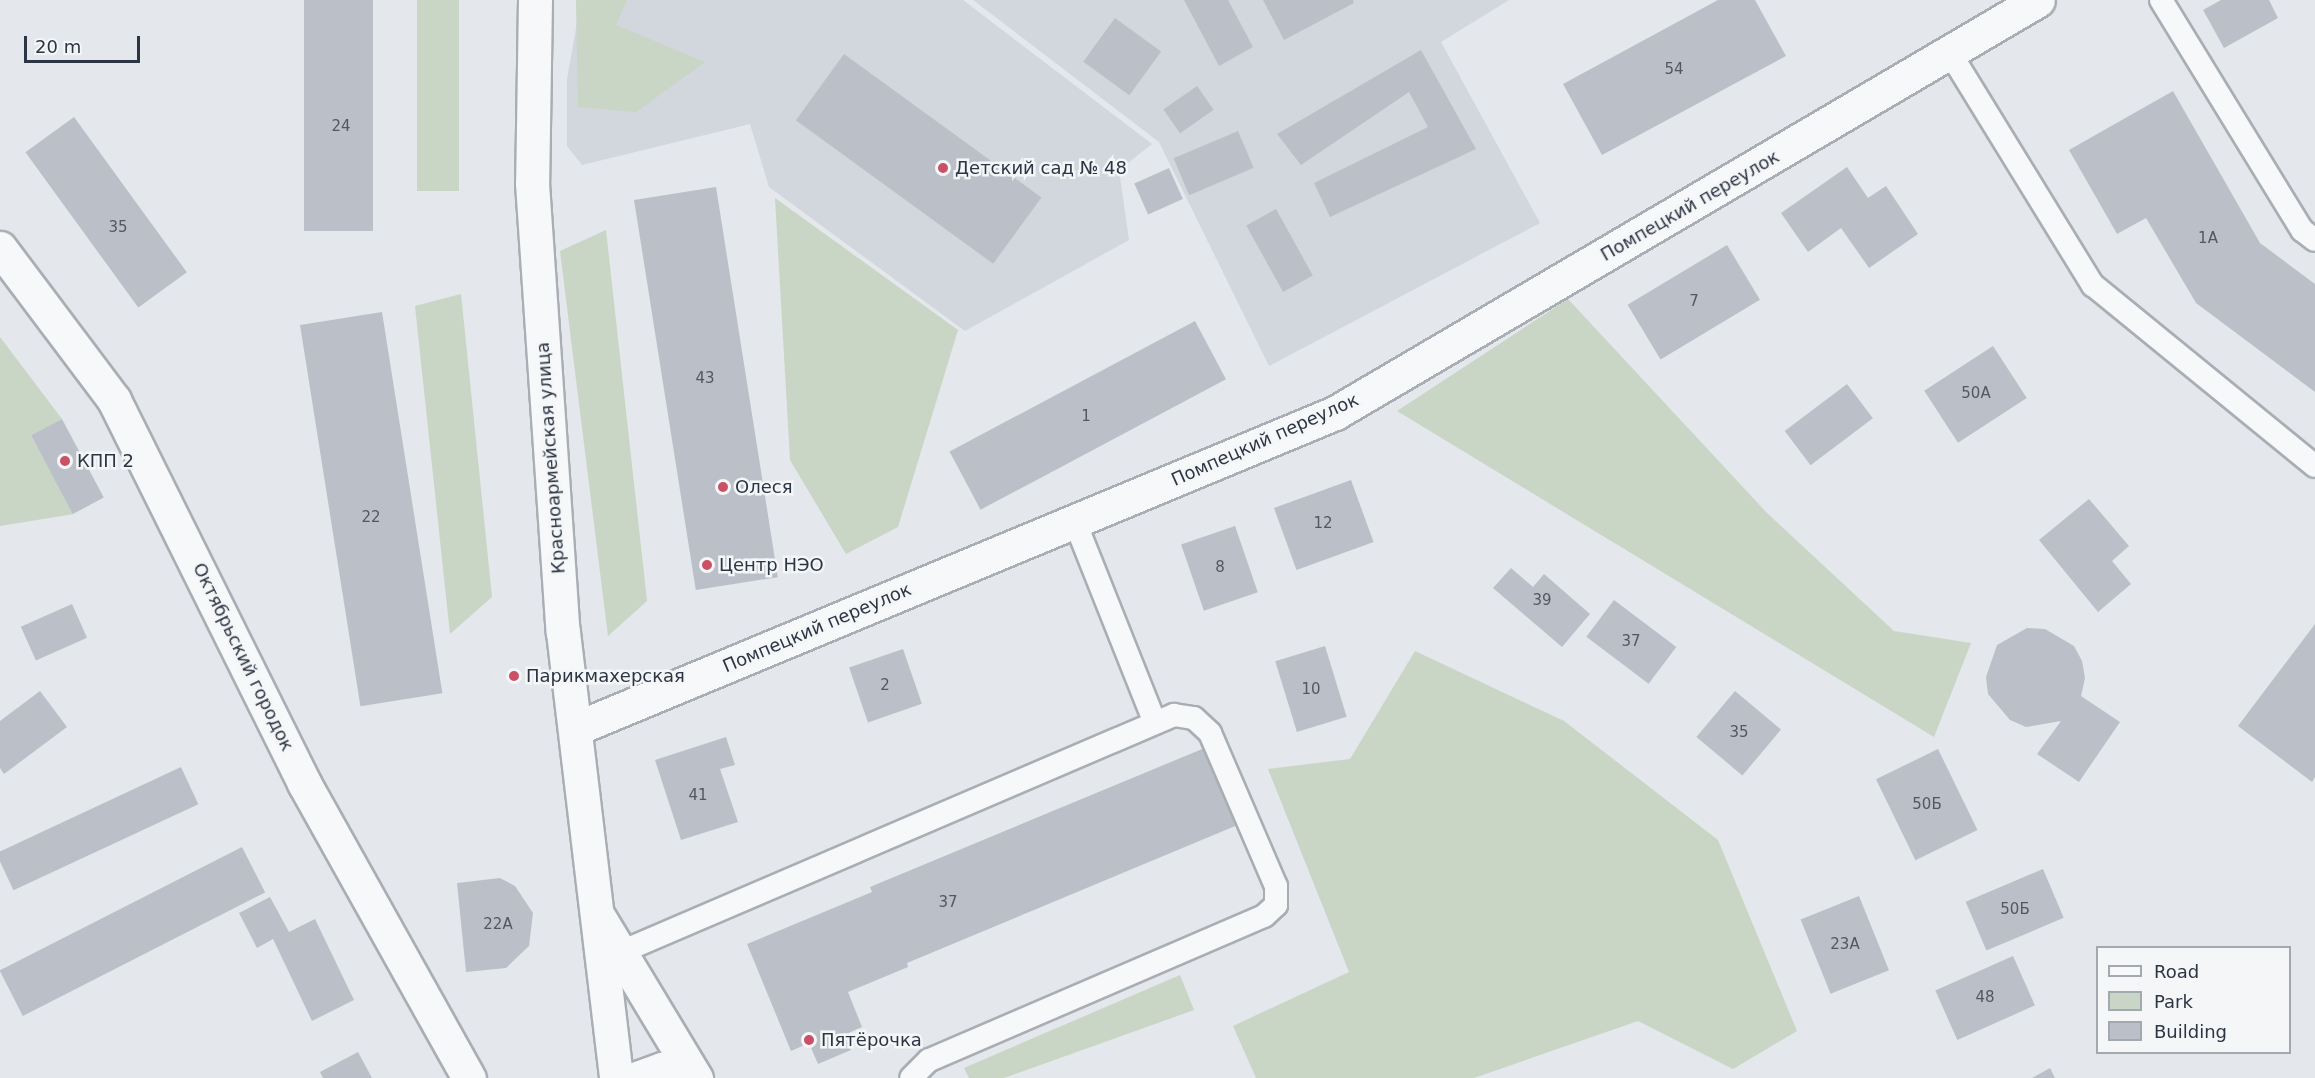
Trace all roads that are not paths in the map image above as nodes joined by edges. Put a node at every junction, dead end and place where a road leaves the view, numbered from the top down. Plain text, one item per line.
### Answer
1 (535, 0) edge
2 (2038, 0) edge
3 (2161, 0) edge
4 (1950, 53) junction
5 (2315, 240) edge
6 (0, 248) edge
7 (2315, 466) edge
8 (1075, 522) junction
9 (1155, 723) junction
10 (577, 728) junction
11 (597, 914) junction
12 (621, 952) junction
13 (468, 1078) edge
14 (616, 1078) edge
15 (637, 1078) edge
16 (683, 1078) edge
17 (696, 1078) edge
18 (911, 1078) edge

1 - 10 street, Красноармейская улица
2 - 4 street, Помпецкий переулок
3 - 5 lane
4 - 7 lane
4 - 8 street, Помпецкий переулок
6 - 13 street, Октябрьский городок
8 - 9 lane
8 - 10 street, Помпецкий переулок
9 - 12 lane
9 - 18 lane
10 - 11 street, Красноармейская улица
11 - 12 street, Красноармейская улица
11 - 14 street, Красноармейская улица
12 - 17 street, Красноармейская улица
15 - 16 street

